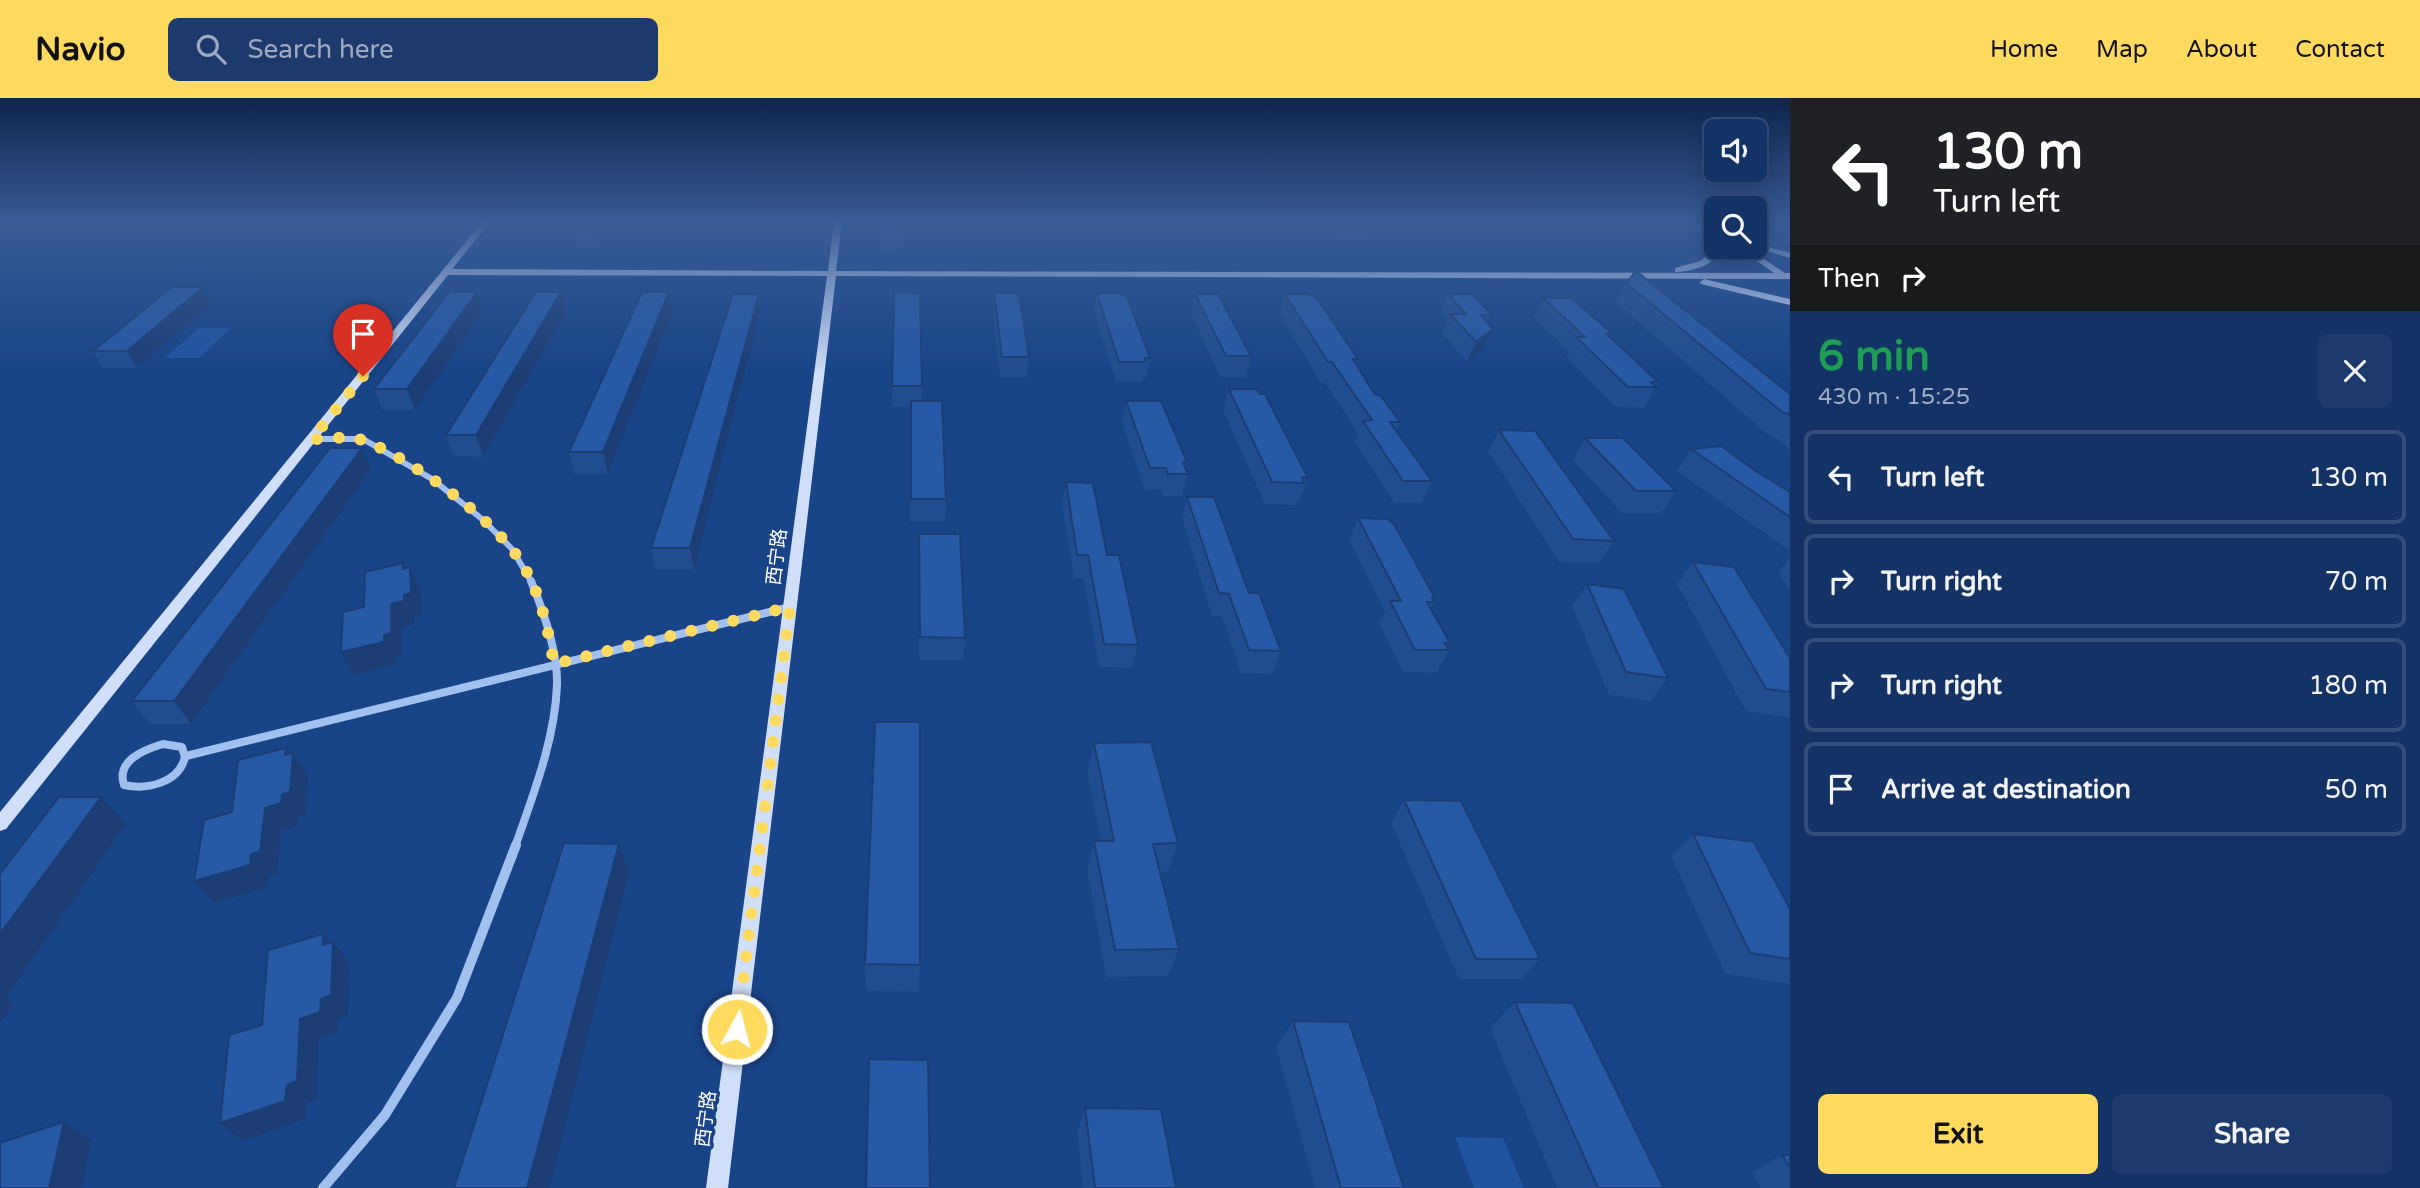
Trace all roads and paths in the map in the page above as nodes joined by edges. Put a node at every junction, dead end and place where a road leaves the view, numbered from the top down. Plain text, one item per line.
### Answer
1 (446, 273) edge
2 (781, 273) edge
3 (832, 273) junction
4 (1666, 273) edge
5 (1658, 275) junction
6 (1787, 277) edge
7 (1790, 302) edge
8 (312, 439) junction
9 (790, 607) junction
10 (554, 664) junction
11 (186, 757) junction
12 (0, 824) edge
13 (323, 1188) edge
14 (717, 1188) edge

1 - 8 street
2 - 3 street
3 - 5 street
3 - 9 street, 西宁路
4 - 5 street
5 - 6 street
5 - 7 street
8 - 10 street
8 - 12 street
9 - 10 street
9 - 14 street, 西宁路
10 - 11 street
10 - 13 street
11 - 11 street

